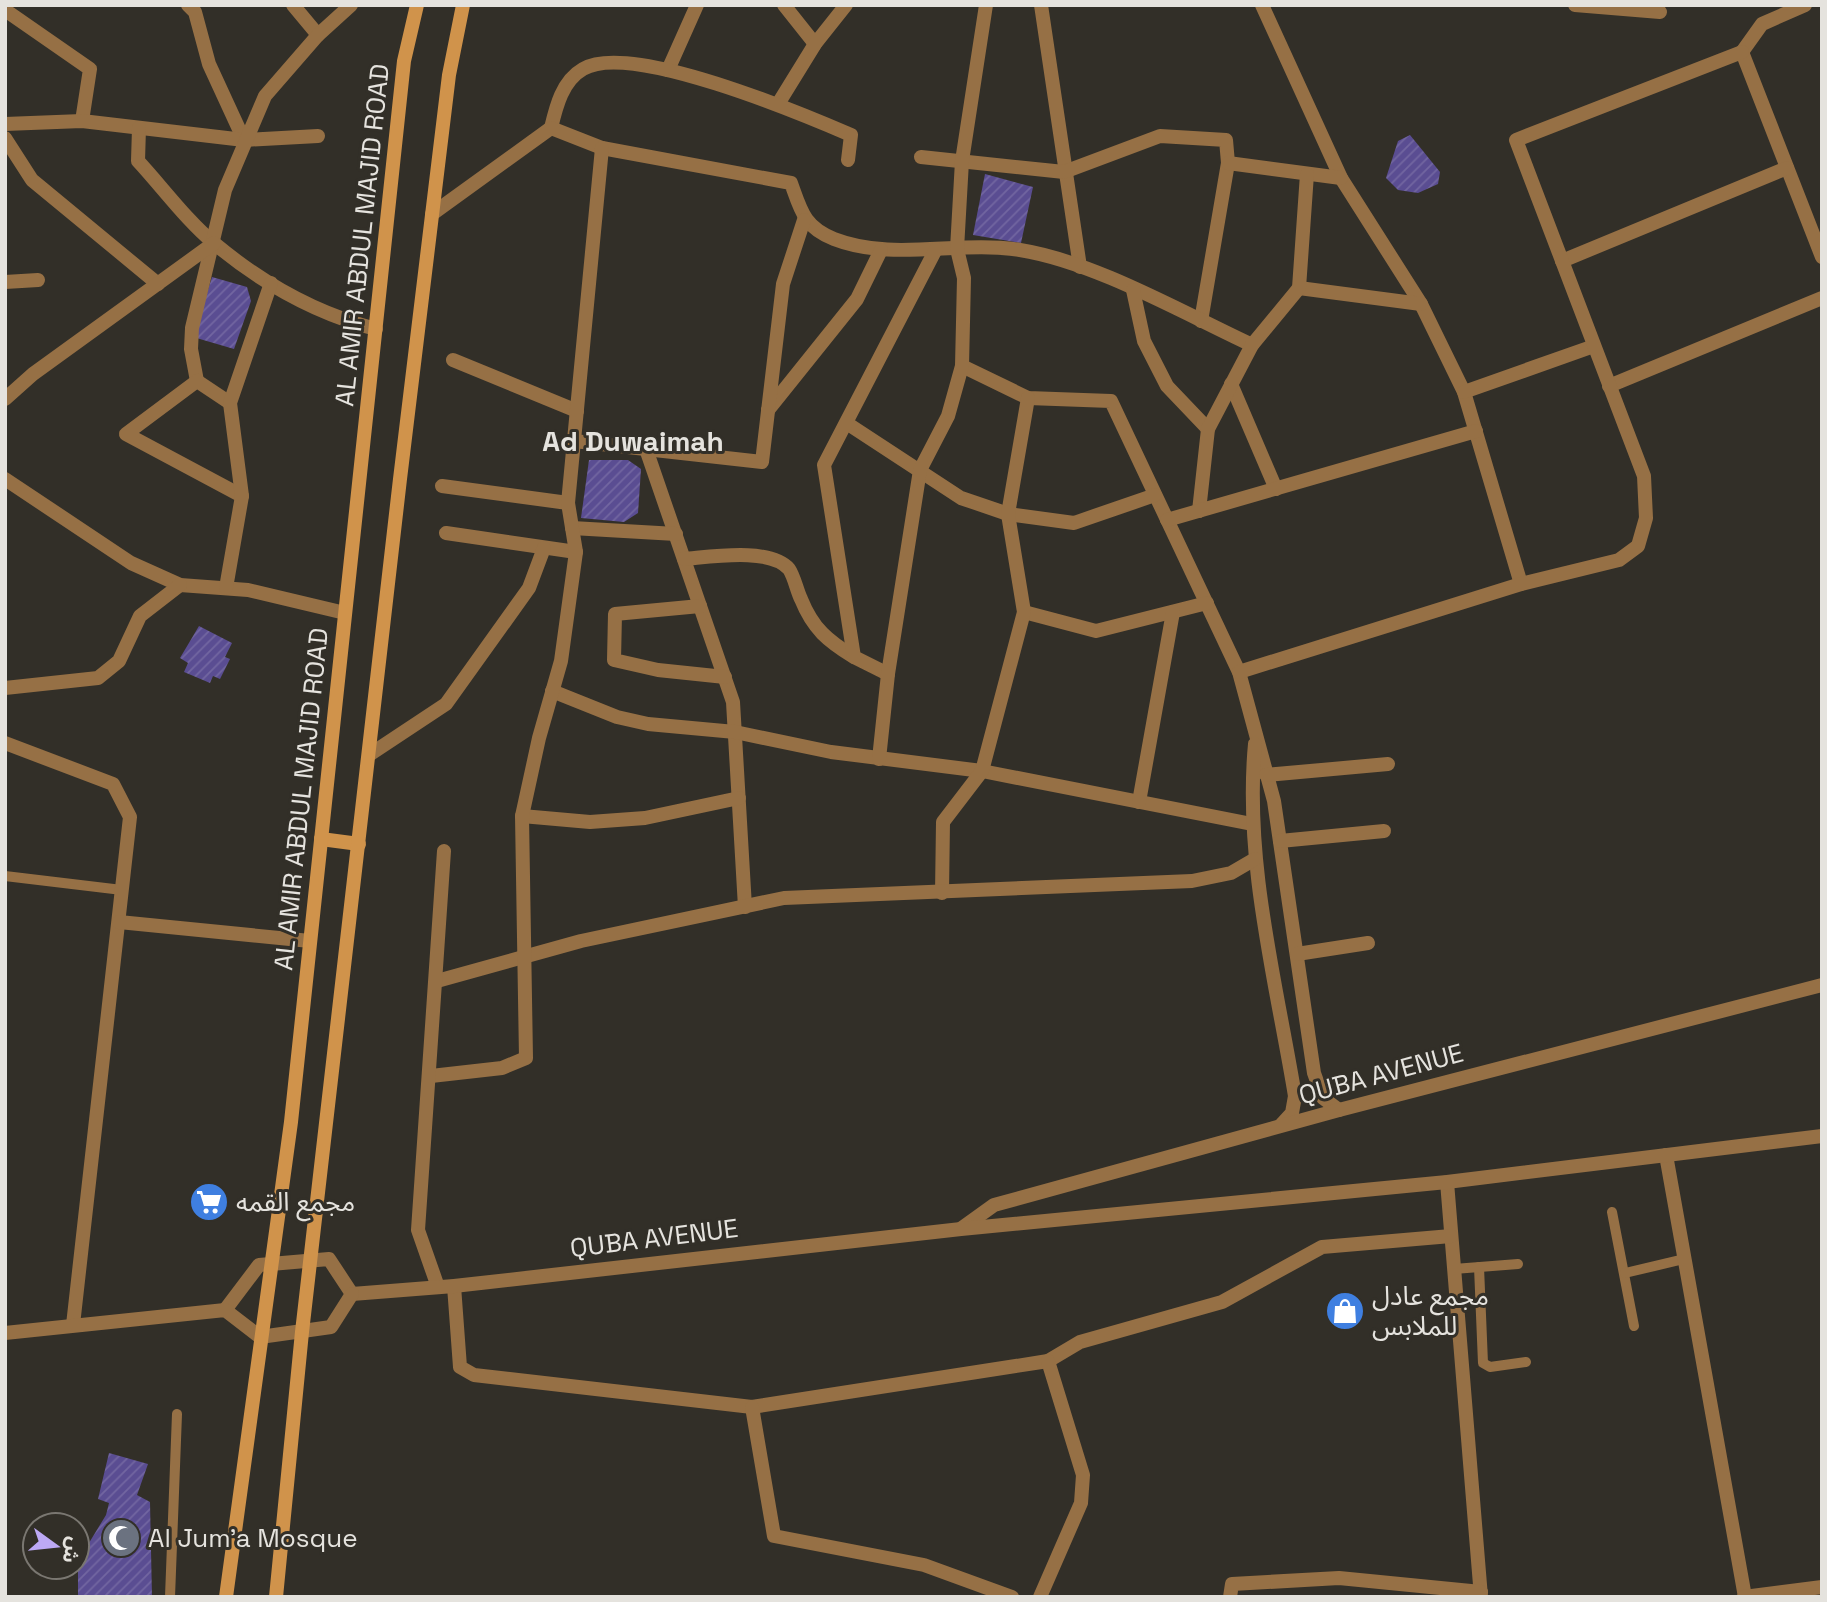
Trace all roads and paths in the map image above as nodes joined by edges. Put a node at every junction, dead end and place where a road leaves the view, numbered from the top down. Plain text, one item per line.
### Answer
1 (188, 5) edge
2 (293, 5) edge
3 (351, 5) edge
4 (417, 5) edge
5 (464, 5) edge
6 (697, 5) edge
7 (784, 5) edge
8 (846, 5) edge
9 (986, 5) edge
10 (1041, 5) edge
11 (1269, 5) edge
12 (1575, 5) edge
13 (1805, 5) edge
14 (1263, 6) edge
15 (5, 10) edge
16 (1660, 12) dead end
17 (318, 35) junction
18 (815, 44) junction
19 (1742, 52) junction
20 (668, 70) junction
21 (778, 104) junction
22 (82, 121) junction
23 (5, 124) edge
24 (139, 128) junction
25 (551, 128) junction
26 (318, 136) dead end
27 (5, 138) edge
28 (244, 140) junction
29 (602, 148) junction
30 (921, 157) dead end
31 (848, 160) dead end
32 (962, 161) junction
33 (1228, 163) junction
34 (1787, 168) junction
35 (1064, 172) junction
36 (1307, 173) junction
37 (1341, 178) junction
38 (432, 214) junction
39 (804, 220) junction
40 (214, 243) junction
41 (936, 248) junction
42 (957, 248) junction
43 (881, 250) junction
44 (1822, 257) edge
45 (1562, 261) junction
46 (1080, 267) junction
47 (38, 280) dead end
48 (5, 282) edge
49 (271, 283) junction
50 (158, 284) junction
51 (1299, 288) junction
52 (1133, 290) junction
53 (1822, 298) edge
54 (1421, 304) junction
55 (1201, 321) junction
56 (376, 329) junction
57 (1252, 345) junction
58 (1594, 346) junction
59 (453, 360) dead end
60 (962, 366) junction
61 (197, 381) junction
62 (1231, 384) junction
63 (1609, 386) junction
64 (1464, 392) junction
65 (1028, 398) junction
66 (5, 399) edge
67 (230, 403) junction
68 (768, 410) junction
69 (577, 411) junction
70 (848, 424) junction
71 (1208, 429) junction
72 (1476, 432) junction
73 (574, 441) junction
74 (646, 449) junction
75 (920, 470) junction
76 (5, 479) edge
77 (442, 486) dead end
78 (1276, 489) junction
79 (1156, 495) junction
80 (242, 496) junction
81 (568, 503) junction
82 (1199, 510) junction
83 (1008, 514) junction
84 (1167, 520) junction
85 (572, 528) junction
86 (446, 533) dead end
87 (676, 534) junction
88 (544, 548) junction
89 (576, 551) junction
90 (684, 559) junction
91 (1521, 584) junction
92 (180, 585) junction
93 (226, 588) junction
94 (1207, 603) junction
95 (700, 606) junction
96 (1024, 612) junction
97 (1173, 612) junction
98 (345, 613) junction
99 (854, 657) junction
100 (1239, 672) junction
101 (888, 674) junction
102 (724, 677) junction
103 (5, 688) edge
104 (552, 691) junction
105 (735, 732) junction
106 (1256, 735) junction
107 (5, 743) edge
108 (369, 755) junction
109 (879, 759) junction
110 (1388, 764) dead end
111 (982, 771) junction
112 (1266, 775) junction
113 (738, 798) junction
114 (1139, 802) junction
115 (522, 816) junction
116 (1252, 824) junction
117 (1384, 831) dead end
118 (321, 839) junction
119 (1280, 841) junction
120 (359, 844) junction
121 (444, 851) dead end
122 (1255, 859) junction
123 (5, 876) edge
124 (122, 890) junction
125 (942, 893) junction
126 (744, 906) junction
127 (119, 922) junction
128 (310, 941) junction
129 (1368, 943) dead end
130 (1297, 954) junction
131 (524, 957) junction
132 (437, 981) junction
133 (1822, 985) edge
134 (430, 1076) junction
135 (1339, 1110) junction
136 (1280, 1126) junction
137 (1822, 1136) edge
138 (1666, 1155) junction
139 (1447, 1182) junction
140 (1612, 1212) dead end
141 (961, 1229) junction
142 (1451, 1236) junction
143 (1684, 1259) junction
144 (310, 1260) junction
145 (1518, 1264) dead end
146 (1479, 1267) junction
147 (1454, 1269) junction
148 (1625, 1273) junction
149 (454, 1286) junction
150 (438, 1287) junction
151 (352, 1294) junction
152 (225, 1310) junction
153 (73, 1325) junction
154 (1634, 1326) dead end
155 (302, 1332) junction
156 (5, 1333) edge
157 (260, 1337) junction
158 (1048, 1361) junction
159 (1526, 1362) dead end
160 (752, 1407) junction
161 (177, 1414) dead end
162 (1822, 1587) edge
163 (1481, 1595) edge
164 (170, 1597) edge
165 (226, 1597) edge
166 (275, 1597) edge
167 (1012, 1597) edge
168 (1040, 1597) edge
169 (1230, 1597) edge
170 (1744, 1597) edge

1 - 28 street
2 - 17 street
3 - 17 street
4 - 56 main road, AL AMIR ABDUL MAJID ROAD
5 - 38 main road
6 - 20 street
7 - 18 street
8 - 18 street
9 - 32 street
10 - 35 street
11 - 14 street
12 - 16 street
13 - 19 street
14 - 37 street
15 - 22 street
17 - 28 street
18 - 21 street
19 - 34 street
19 - 45 street
20 - 21 street
20 - 25 street
21 - 31 street
22 - 23 street
22 - 24 street
24 - 28 street
24 - 40 street
25 - 29 street
25 - 38 street
26 - 28 street
27 - 50 street
28 - 40 street
29 - 39 street
29 - 69 street
30 - 32 street
32 - 35 street
32 - 42 street
33 - 35 street
33 - 36 street
33 - 55 street
34 - 44 street
34 - 45 street
35 - 46 street
36 - 37 street
36 - 51 street
37 - 54 street
38 - 108 main road
39 - 43 street
39 - 68 street
40 - 49 street
40 - 50 street
40 - 61 street
41 - 42 street
41 - 43 street
41 - 70 street
42 - 46 street
42 - 60 street
43 - 68 street
45 - 58 street
46 - 52 street
47 - 48 street
49 - 56 street
49 - 67 street
50 - 66 street
51 - 54 street
51 - 57 street
52 - 55 street
52 - 71 street
53 - 63 street
54 - 64 street
55 - 57 street
56 - 98 main road, AL AMIR ABDUL MAJID ROAD
57 - 62 street
58 - 63 street
58 - 64 street
59 - 69 street
60 - 65 street
60 - 75 street
61 - 67 street
61 - 80 street
62 - 71 street
62 - 78 street
63 - 91 street
64 - 72 street
65 - 79 street
65 - 83 street
67 - 80 street
68 - 74 street
69 - 73 street
70 - 75 street
70 - 99 street
71 - 82 street
72 - 78 street
72 - 91 street
73 - 74 street
73 - 81 street
74 - 87 street
75 - 83 street
75 - 101 street
76 - 92 street
77 - 81 street
78 - 82 street
79 - 83 street
79 - 84 street
80 - 93 street
81 - 85 street
82 - 84 street
83 - 96 street
84 - 94 street
85 - 87 street
85 - 89 street
86 - 88 street
87 - 90 street
88 - 89 street
88 - 108 street
89 - 104 street
90 - 95 street
90 - 99 street
91 - 100 street
92 - 93 street
92 - 103 street
93 - 98 street
94 - 97 street
94 - 100 street
95 - 102 street
95 - 102 street
96 - 97 street
96 - 111 street
97 - 114 street
98 - 118 main road, AL AMIR ABDUL MAJID ROAD
99 - 101 street
100 - 106 street
101 - 109 street
102 - 105 street
104 - 105 street
104 - 115 street
105 - 109 street
105 - 113 street
106 - 112 street
106 - 116 street
107 - 124 street
108 - 120 main road
109 - 111 street
110 - 112 street
111 - 114 street
111 - 125 street
112 - 119 street
113 - 115 street
113 - 126 street
114 - 116 street
115 - 131 street
116 - 122 street
117 - 119 street
118 - 120 main road
118 - 128 main road, AL AMIR ABDUL MAJID ROAD
119 - 130 street
120 - 144 main road
121 - 132 street
122 - 125 street
122 - 136 street
123 - 124 lane
124 - 127 street
125 - 126 street
126 - 131 street
127 - 128 street
127 - 153 street
128 - 157 main road, AL AMIR ABDUL MAJID ROAD
129 - 130 street
130 - 135 street
131 - 132 street
131 - 134 street
132 - 134 street
133 - 135 street, QUBA AVENUE
134 - 150 street
135 - 136 street, QUBA AVENUE
136 - 141 street, QUBA AVENUE
137 - 138 street, QUBA AVENUE
138 - 139 street, QUBA AVENUE
138 - 143 street
139 - 141 street, QUBA AVENUE
139 - 142 street
140 - 148 lane
141 - 149 street, QUBA AVENUE
142 - 147 street
142 - 158 street
143 - 148 lane
143 - 170 street
144 - 151 street
144 - 152 street
144 - 155 main road
145 - 146 lane
146 - 147 lane
146 - 159 lane
147 - 163 street
148 - 154 lane
149 - 150 street, QUBA AVENUE
149 - 160 street
150 - 151 street, QUBA AVENUE
151 - 155 street
152 - 153 street
152 - 157 street
153 - 156 street
155 - 157 street
155 - 166 main road
157 - 165 main road, AL AMIR ABDUL MAJID ROAD
158 - 160 street
158 - 168 street
160 - 167 street
161 - 164 lane
162 - 170 street
163 - 169 street

